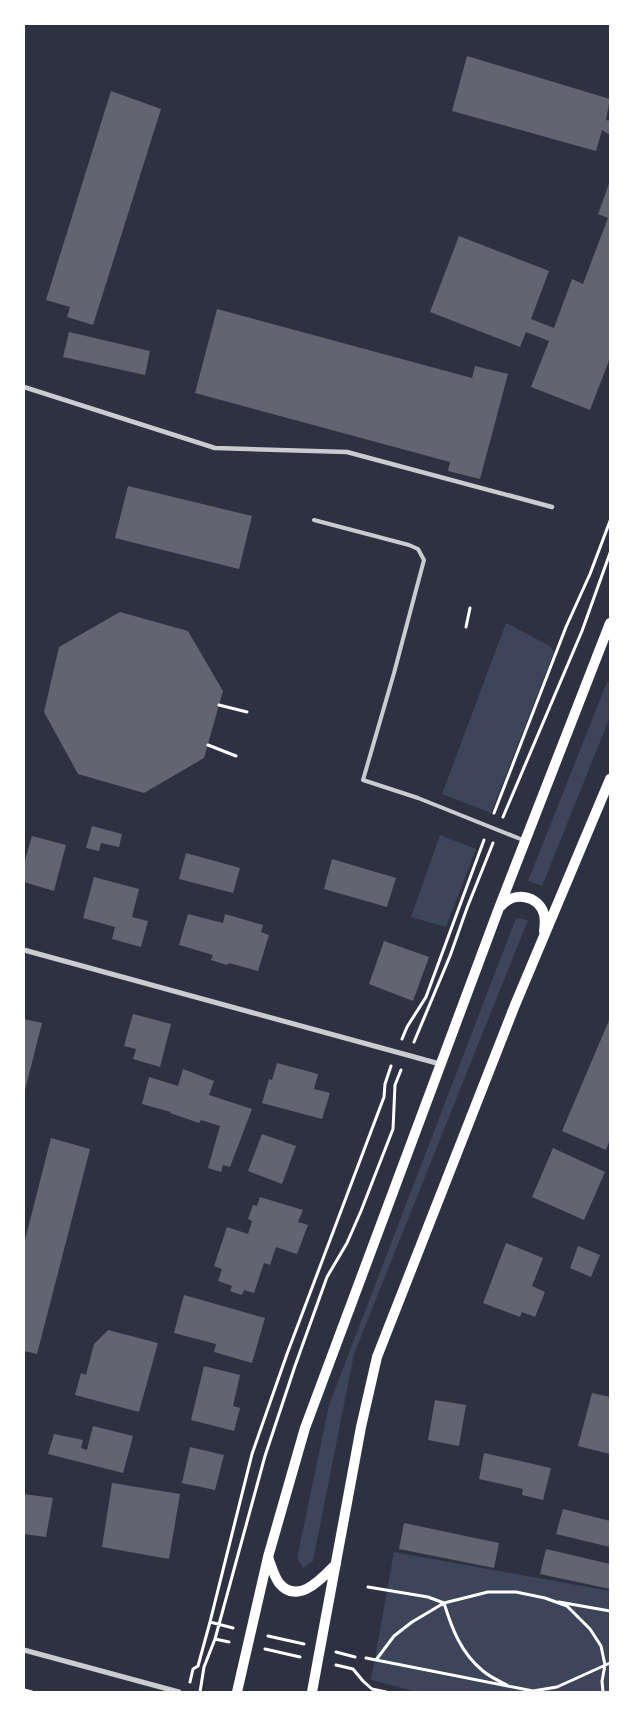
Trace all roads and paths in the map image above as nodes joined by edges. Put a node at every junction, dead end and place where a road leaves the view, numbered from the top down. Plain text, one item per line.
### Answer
1 (24, 387) edge
2 (552, 507) dead end
3 (314, 520) dead end
4 (610, 553) edge
5 (470, 608) dead end
6 (610, 622) edge
7 (466, 627) dead end
8 (219, 704) dead end
9 (247, 712) dead end
10 (208, 745) dead end
11 (236, 756) dead end
12 (610, 779) edge
13 (498, 831) junction
14 (525, 841) junction
15 (499, 908) junction
16 (544, 937) junction
17 (24, 950) edge
18 (408, 1055) junction
19 (440, 1064) junction
20 (268, 1557) junction
21 (336, 1564) junction
22 (368, 1587) dead end
23 (549, 1600) junction
24 (444, 1603) junction
25 (610, 1611) edge
26 (24, 1650) edge
27 (366, 1658) dead end
28 (376, 1660) junction
29 (610, 1663) edge
30 (605, 1665) junction
31 (510, 1687) junction
32 (24, 1690) edge
33 (32, 1692) edge
34 (179, 1692) edge
35 (200, 1692) edge
36 (237, 1692) edge
37 (312, 1692) edge
38 (603, 1692) edge

1 - 2 street
3 - 13 lane
4 - 13 path
5 - 7 path
6 - 14 main road
8 - 9 path
10 - 11 path
12 - 16 main road
13 - 14 lane
13 - 18 path
14 - 15 main road
15 - 16 main road
15 - 19 main road
16 - 21 main road
17 - 18 street
18 - 19 street
18 - 35 path
19 - 20 main road
20 - 21 main road
20 - 36 main road
21 - 37 main road
22 - 24 path
23 - 24 path
23 - 25 path
23 - 30 path
24 - 28 path
24 - 31 path
26 - 34 street
27 - 28 path
28 - 31 path
29 - 30 path
30 - 31 path
30 - 38 path
32 - 33 path

